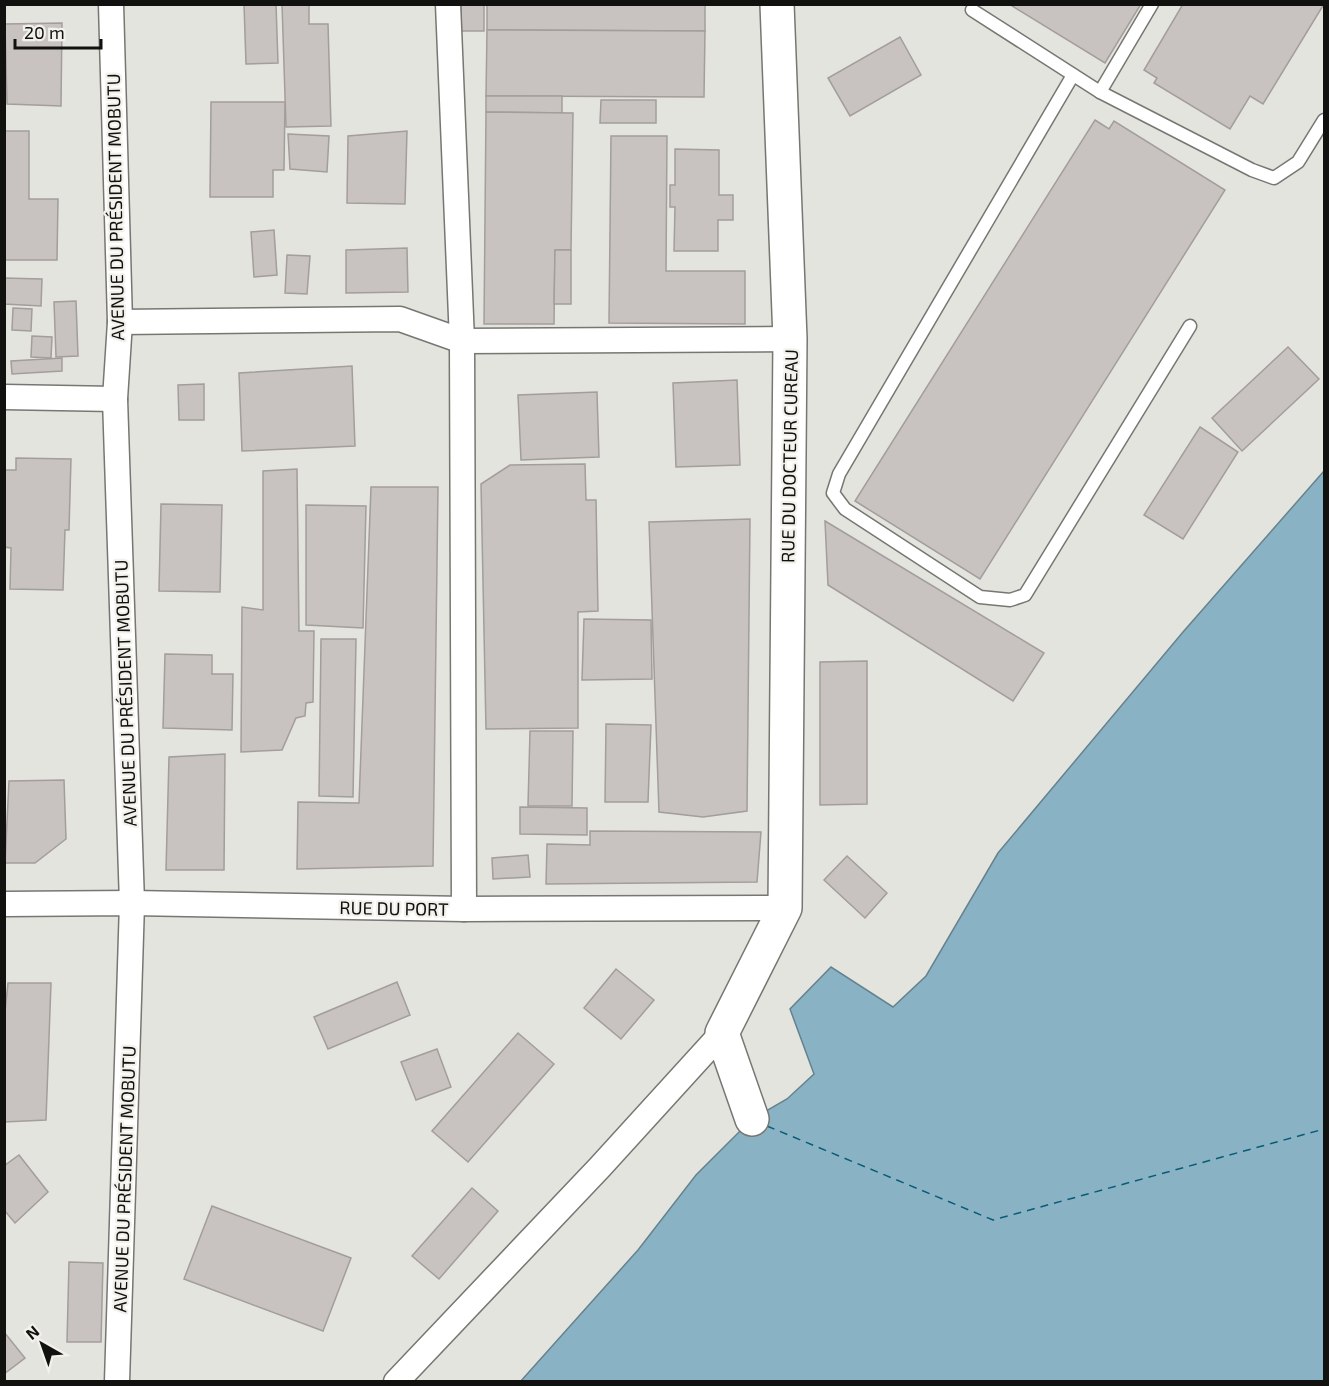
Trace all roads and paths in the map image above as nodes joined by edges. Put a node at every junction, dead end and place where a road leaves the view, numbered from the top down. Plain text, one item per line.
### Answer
1 (111, 4) edge
2 (448, 4) edge
3 (777, 4) edge
4 (1152, 4) edge
5 (972, 10) dead end
6 (1073, 75) junction
7 (1100, 92) junction
8 (1324, 120) edge
9 (120, 322) junction
10 (1190, 326) dead end
11 (790, 339) junction
12 (462, 341) junction
13 (4, 397) edge
14 (115, 399) junction
15 (132, 903) junction
16 (4, 904) edge
17 (784, 908) junction
18 (464, 909) junction
19 (722, 1033) junction
20 (752, 1119) dead end
21 (117, 1382) edge
22 (396, 1382) edge

1 - 9 street, AVENUE DU PRÉSIDENT MOBUTU
2 - 12 street
3 - 11 main road, RUE DU DOCTEUR CUREAU
4 - 7 lane
5 - 6 lane
6 - 7 lane
6 - 10 lane
7 - 8 lane
9 - 12 street
9 - 14 street, AVENUE DU PRÉSIDENT MOBUTU
11 - 12 street
11 - 17 main road, RUE DU DOCTEUR CUREAU
12 - 18 street
13 - 14 street
14 - 15 street, AVENUE DU PRÉSIDENT MOBUTU
15 - 16 street, RUE DU PORT
15 - 18 street, RUE DU PORT
15 - 21 street, AVENUE DU PRÉSIDENT MOBUTU
17 - 18 street, RUE DU PORT
17 - 19 main road
19 - 20 main road
19 - 22 street

